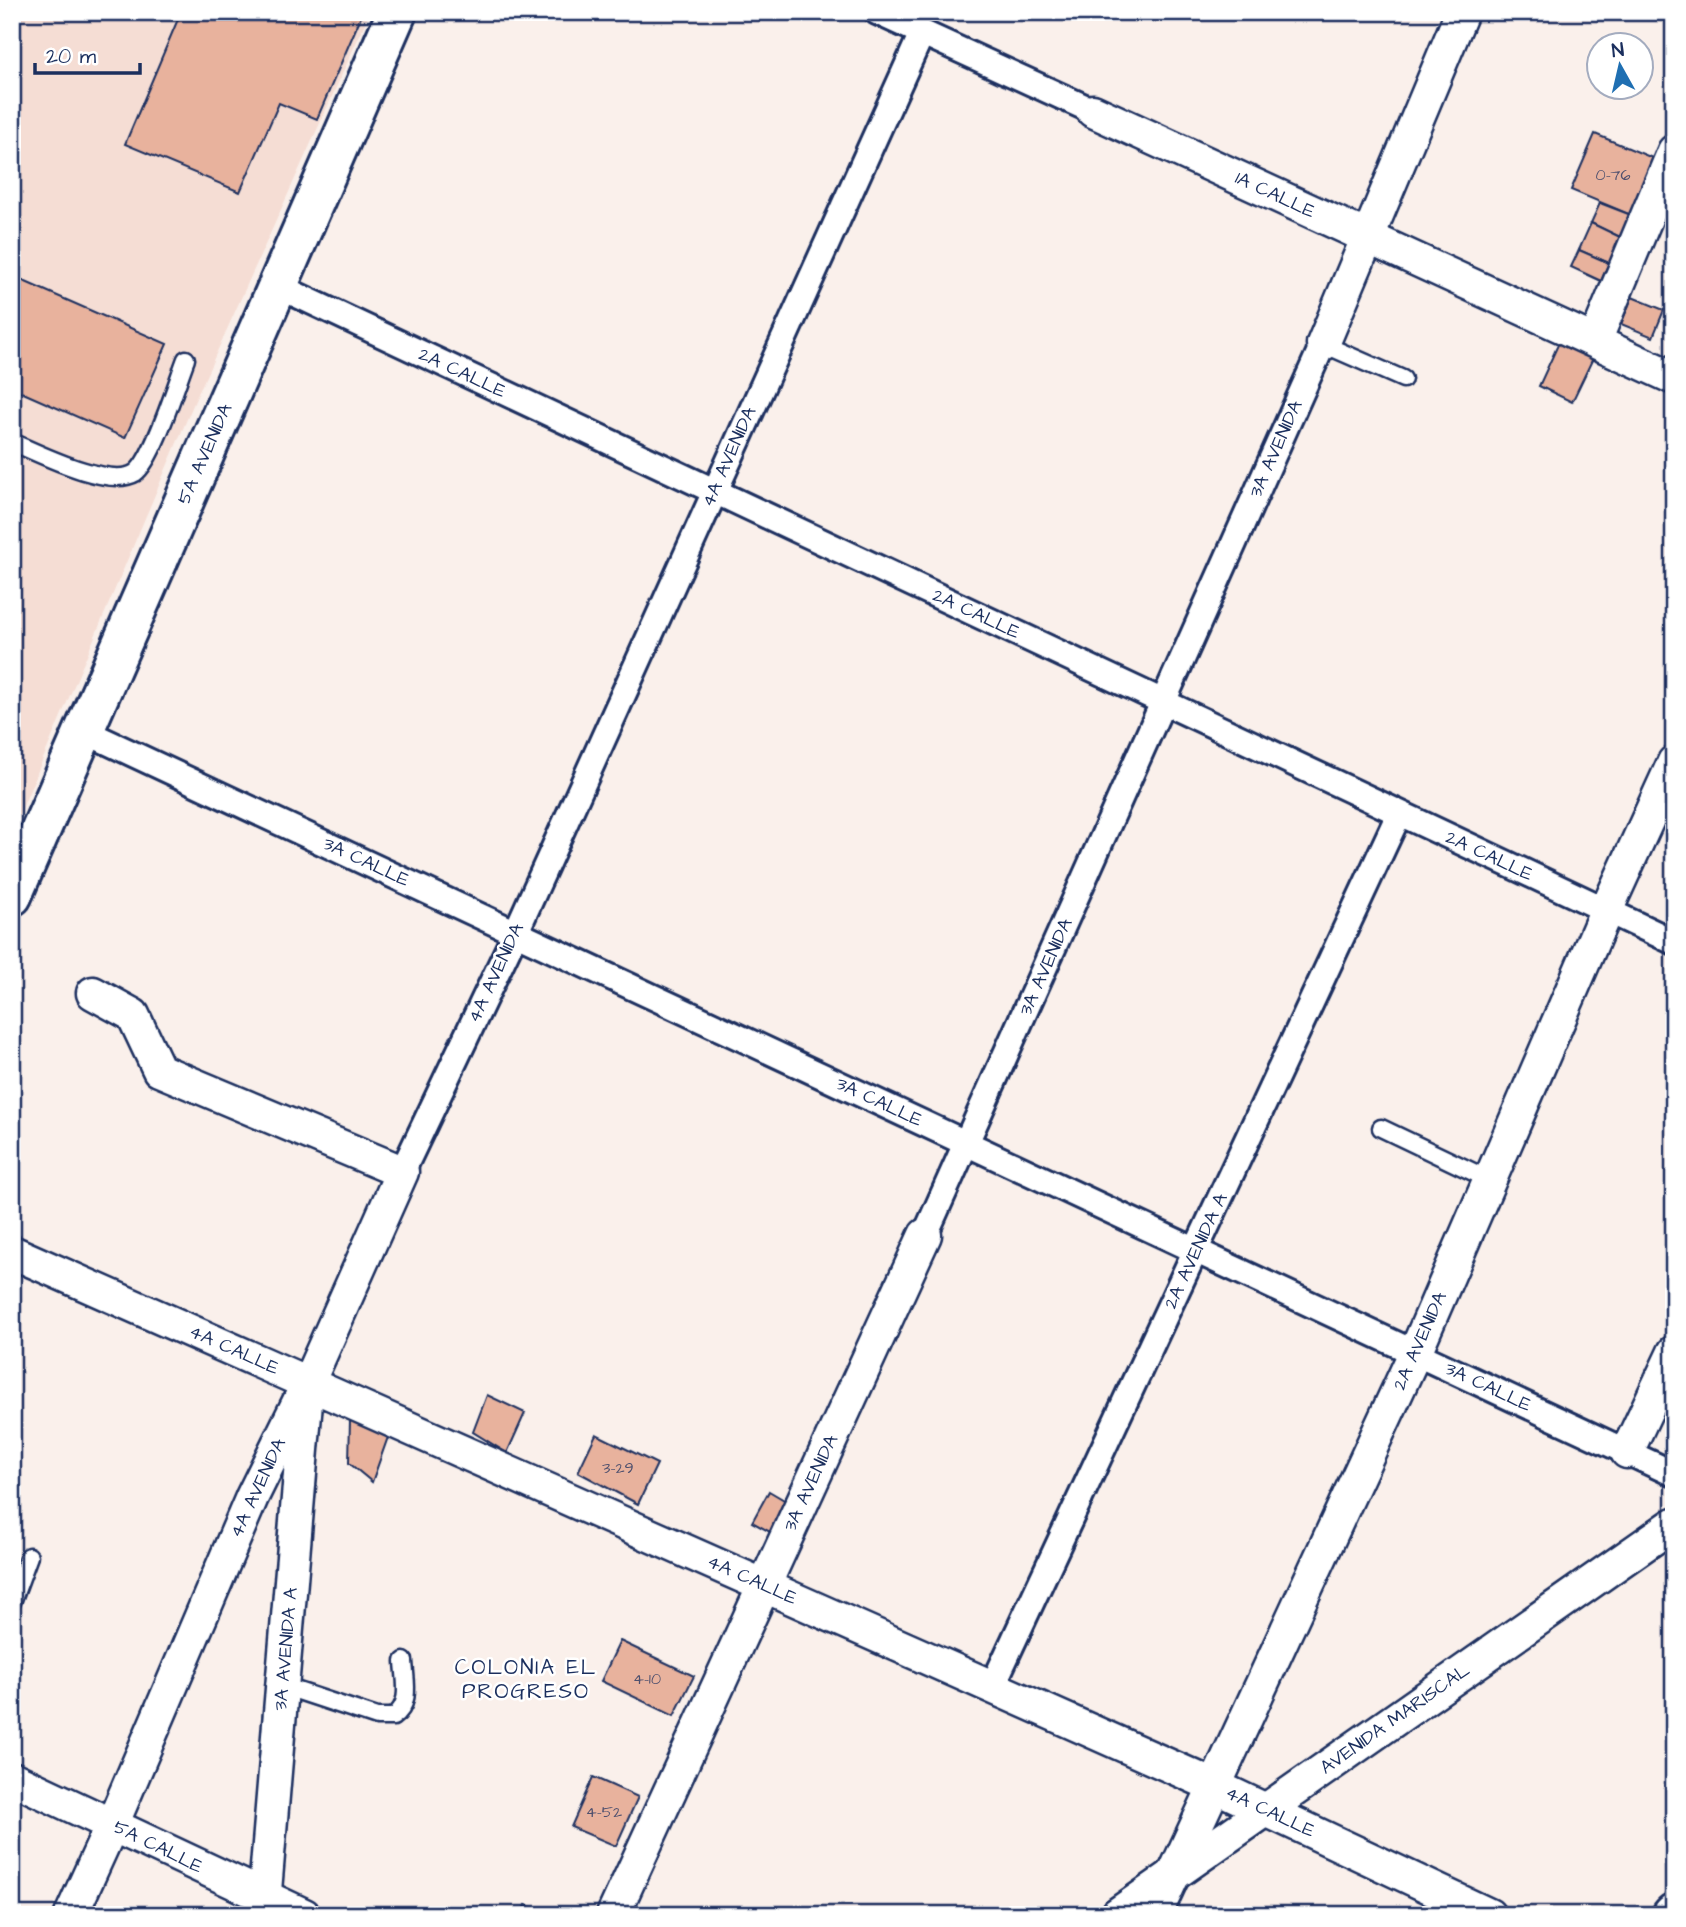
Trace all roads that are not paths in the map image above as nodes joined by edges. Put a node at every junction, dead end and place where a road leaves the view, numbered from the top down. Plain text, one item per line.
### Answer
1 (397, 12) edge
2 (877, 12) edge
3 (1462, 12) edge
4 (922, 33) junction
5 (1093, 111) joint
6 (1674, 151) edge
7 (1368, 237) junction
8 (278, 286) junction
9 (1595, 341) junction
10 (1323, 344) junction
11 (186, 359) dead end
12 (1674, 378) edge
13 (1403, 379) dead end
14 (12, 442) edge
15 (713, 491) junction
16 (1164, 703) junction
17 (84, 731) junction
18 (1674, 762) edge
19 (1399, 814) junction
20 (12, 896) edge
21 (1606, 911) junction
22 (516, 932) junction
23 (1674, 942) edge
24 (93, 993) dead end
25 (1381, 1128) dead end
26 (967, 1143) junction
27 (401, 1172) junction
28 (1490, 1180) junction
29 (925, 1235) joint
30 (1196, 1251) junction
31 (12, 1252) edge
32 (1674, 1352) edge
33 (1415, 1353) junction
34 (308, 1383) junction
35 (1627, 1452) junction
36 (1674, 1474) edge
37 (1674, 1524) edge
38 (29, 1556) dead end
39 (764, 1586) junction
40 (12, 1602) edge
41 (404, 1661) dead end
42 (283, 1686) junction
43 (992, 1687) junction
44 (12, 1778) edge
45 (1215, 1786) junction
46 (1265, 1810) junction
47 (112, 1825) junction
48 (1173, 1875) junction
49 (263, 1906) edge
50 (71, 1915) edge
51 (304, 1915) edge
52 (613, 1915) edge
53 (1116, 1915) edge
54 (1155, 1915) edge
55 (1489, 1915) edge

1 - 8 street, 5A AVENIDA
2 - 4 street, 1A CALLE
3 - 7 street, 3A AVENIDA
4 - 5 street, 1A CALLE
4 - 15 street, 4A AVENIDA
5 - 7 street, 1A CALLE
6 - 9 street
7 - 9 street, 1A CALLE
7 - 10 street, 3A AVENIDA
8 - 15 street, 2A CALLE
8 - 17 street, 5A AVENIDA
9 - 12 street, 1A CALLE
10 - 13 lane
10 - 16 street, 3A AVENIDA
11 - 14 lane
15 - 16 street, 2A CALLE
15 - 22 street, 4A AVENIDA
16 - 19 street, 2A CALLE
16 - 26 street, 3A AVENIDA
17 - 20 street, 5A AVENIDA
17 - 22 street, 3A CALLE
18 - 21 street, 2A AVENIDA
19 - 21 street, 2A CALLE
19 - 30 street, 2A AVENIDA A
21 - 23 street, 2A CALLE
21 - 28 street, 2A AVENIDA
22 - 26 street, 3A CALLE
22 - 27 street, 4A AVENIDA
24 - 27 street
25 - 28 lane
26 - 29 street, 3A AVENIDA
26 - 30 street, 3A CALLE
27 - 34 street, 4A AVENIDA
28 - 33 street, 2A AVENIDA
29 - 39 street, 3A AVENIDA
30 - 33 street, 3A CALLE
30 - 43 street, 2A AVENIDA A
31 - 34 street, 4A CALLE
32 - 35 street
33 - 35 street, 3A CALLE
33 - 45 street, 2A AVENIDA
34 - 39 street, 4A CALLE
34 - 42 street, 3A AVENIDA A
34 - 47 street, 4A AVENIDA
35 - 36 street, 3A CALLE
37 - 46 street, AVENIDA MARISCAL
38 - 40 lane
39 - 43 street, 4A CALLE
39 - 52 street, 3A AVENIDA
41 - 42 lane
42 - 49 street, 3A AVENIDA A
43 - 45 street, 4A CALLE
44 - 47 street, 5A CALLE
45 - 46 street, 4A CALLE
45 - 48 street, 2A AVENIDA
46 - 48 street, AVENIDA MARISCAL
46 - 55 street, 4A CALLE
47 - 49 street, 5A CALLE
47 - 50 street, 4A AVENIDA
48 - 53 street, AVENIDA MARISCAL
48 - 54 street, 2A AVENIDA
49 - 51 street, 5A CALLE

